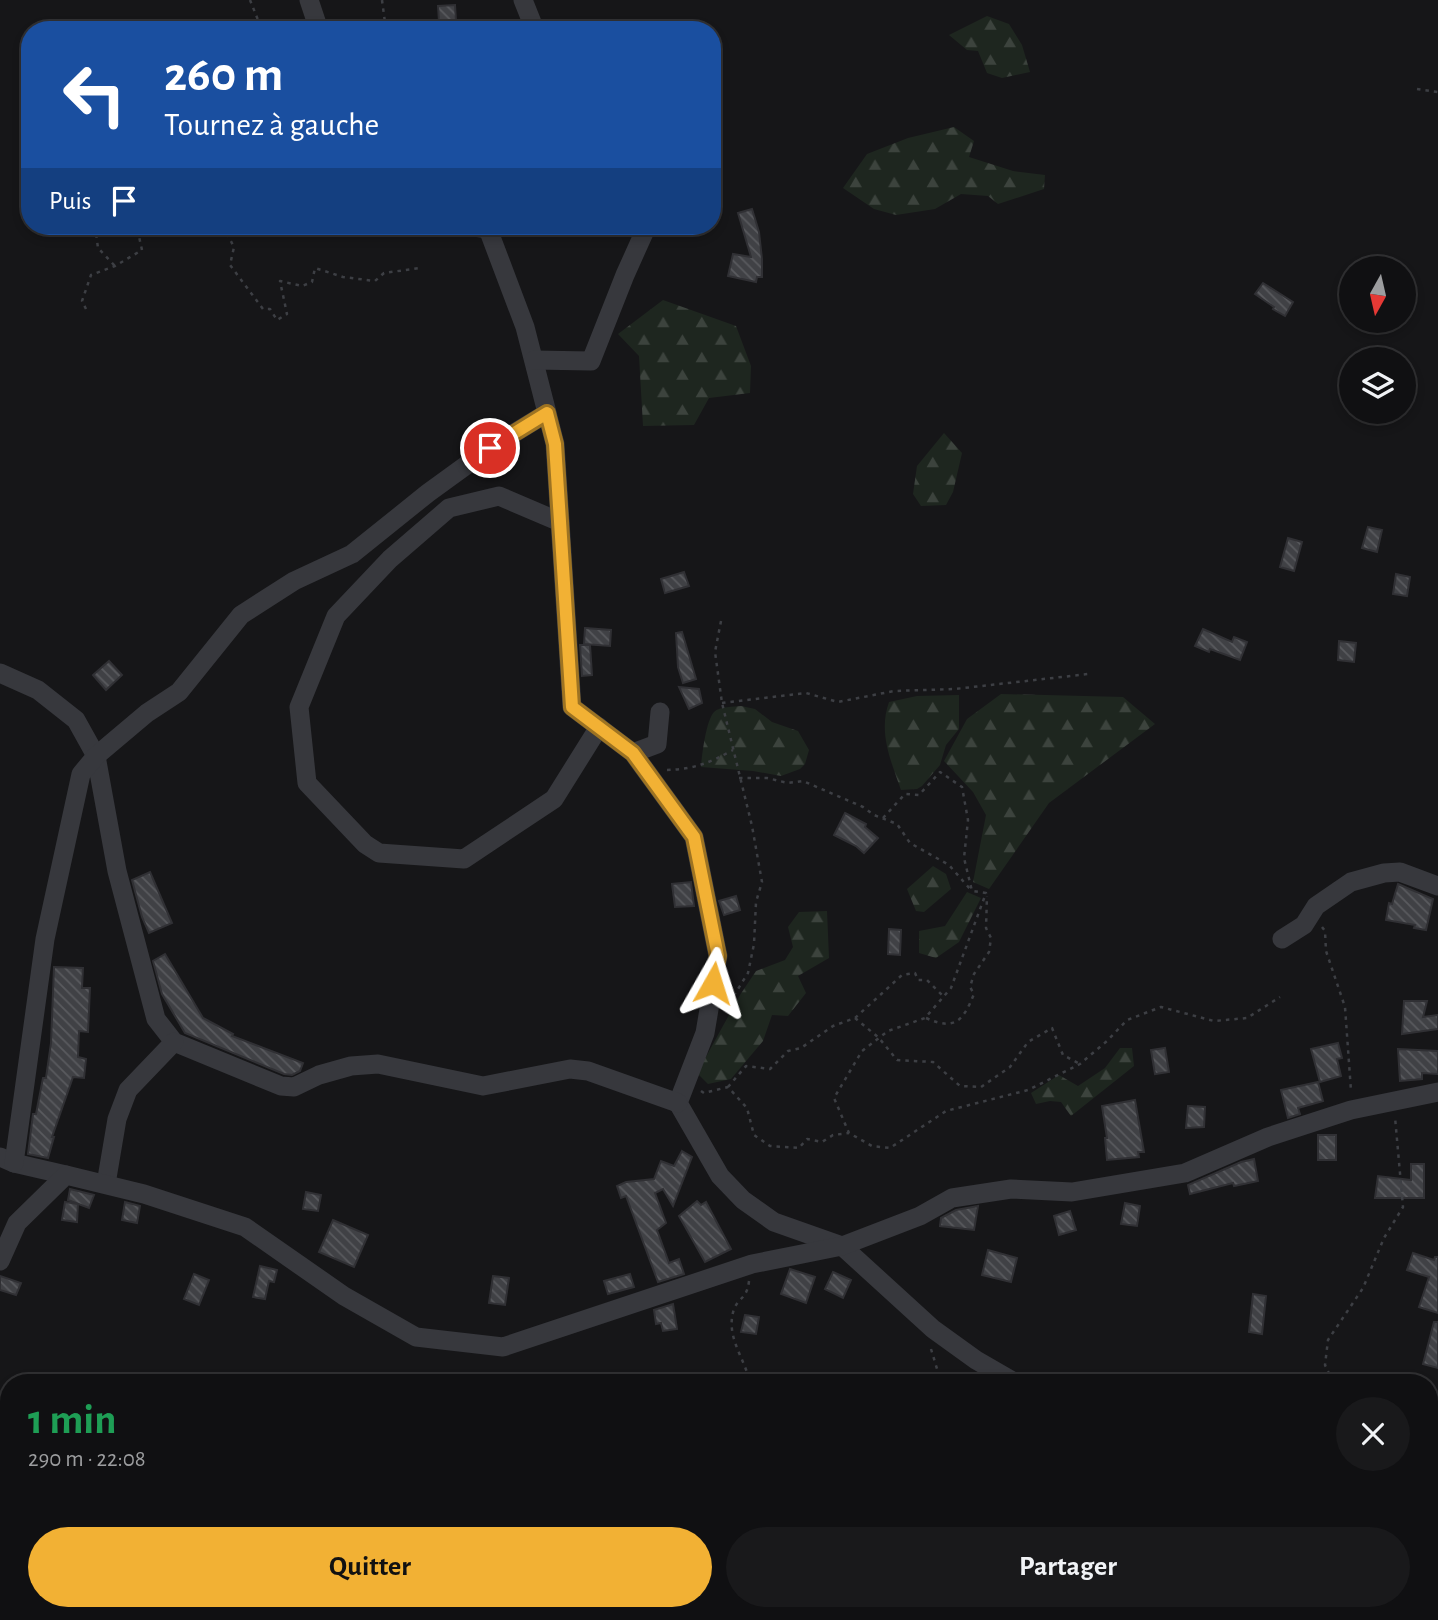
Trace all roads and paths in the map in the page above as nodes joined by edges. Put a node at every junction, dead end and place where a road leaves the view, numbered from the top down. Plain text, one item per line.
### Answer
1 (250, 0) edge
2 (309, 0) edge
3 (382, 0) edge
4 (523, 0) edge
5 (258, 21) edge
6 (315, 21) edge
7 (383, 21) edge
8 (531, 21) edge
9 (1417, 89) dead end
10 (1438, 92) edge
11 (96, 235) edge
12 (139, 235) edge
13 (228, 235) edge
14 (492, 235) edge
15 (643, 235) edge
16 (115, 266) junction
17 (420, 268) dead end
18 (86, 309) dead end
19 (534, 360) junction
20 (547, 413) junction
21 (560, 522) junction
22 (720, 621) dead end
23 (0, 673) edge
24 (1088, 674) dead end
25 (722, 703) junction
26 (660, 712) dead end
27 (599, 727) junction
28 (733, 750) junction
29 (633, 753) junction
30 (96, 756) junction
31 (647, 772) junction
32 (739, 778) junction
33 (883, 818) junction
34 (1438, 886) edge
35 (972, 891) junction
36 (986, 893) junction
37 (1311, 913) junction
38 (1282, 939) dead end
39 (943, 996) junction
40 (1280, 997) dead end
41 (709, 1011) junction
42 (855, 1018) junction
43 (925, 1018) junction
44 (879, 1038) junction
45 (174, 1042) junction
46 (1080, 1064) junction
47 (686, 1084) junction
48 (728, 1087) junction
49 (1438, 1092) edge
50 (1393, 1100) junction
51 (678, 1103) junction
52 (1351, 1110) junction
53 (849, 1133) junction
54 (7, 1160) edge
55 (66, 1175) junction
56 (106, 1184) junction
57 (842, 1245) junction
58 (0, 1261) edge
59 (752, 1264) junction
60 (933, 1329) junction
61 (747, 1374) edge
62 (939, 1374) edge
63 (1000, 1374) edge
64 (1329, 1374) edge

1 - 5 path
2 - 6 street
3 - 7 path
4 - 8 street
9 - 10 path
11 - 16 path
12 - 16 path
13 - 17 path
14 - 19 street
15 - 19 street
16 - 18 path
19 - 20 street
20 - 21 street
20 - 30 street
21 - 27 street
21 - 27 street
22 - 25 path
23 - 30 street
24 - 25 path
25 - 28 path
26 - 29 street
27 - 29 street
28 - 31 path
28 - 32 path
29 - 31 street
30 - 45 street
30 - 54 street
31 - 41 street
32 - 33 path
32 - 41 path
33 - 35 path
33 - 35 path
34 - 37 street
35 - 36 path
36 - 39 path
36 - 43 path
37 - 38 street
37 - 52 path
39 - 42 path
39 - 43 path
40 - 46 path
41 - 47 street
42 - 44 path
42 - 48 path
43 - 44 path
44 - 46 path
44 - 53 path
45 - 51 street
45 - 56 street
46 - 53 path
47 - 48 path
47 - 51 street
48 - 53 path
49 - 50 street
50 - 52 street
50 - 64 path
51 - 57 street
52 - 57 street
54 - 55 street
55 - 56 street
55 - 58 street
56 - 59 street
57 - 59 street
57 - 60 street
59 - 61 path
60 - 62 path
60 - 63 street

